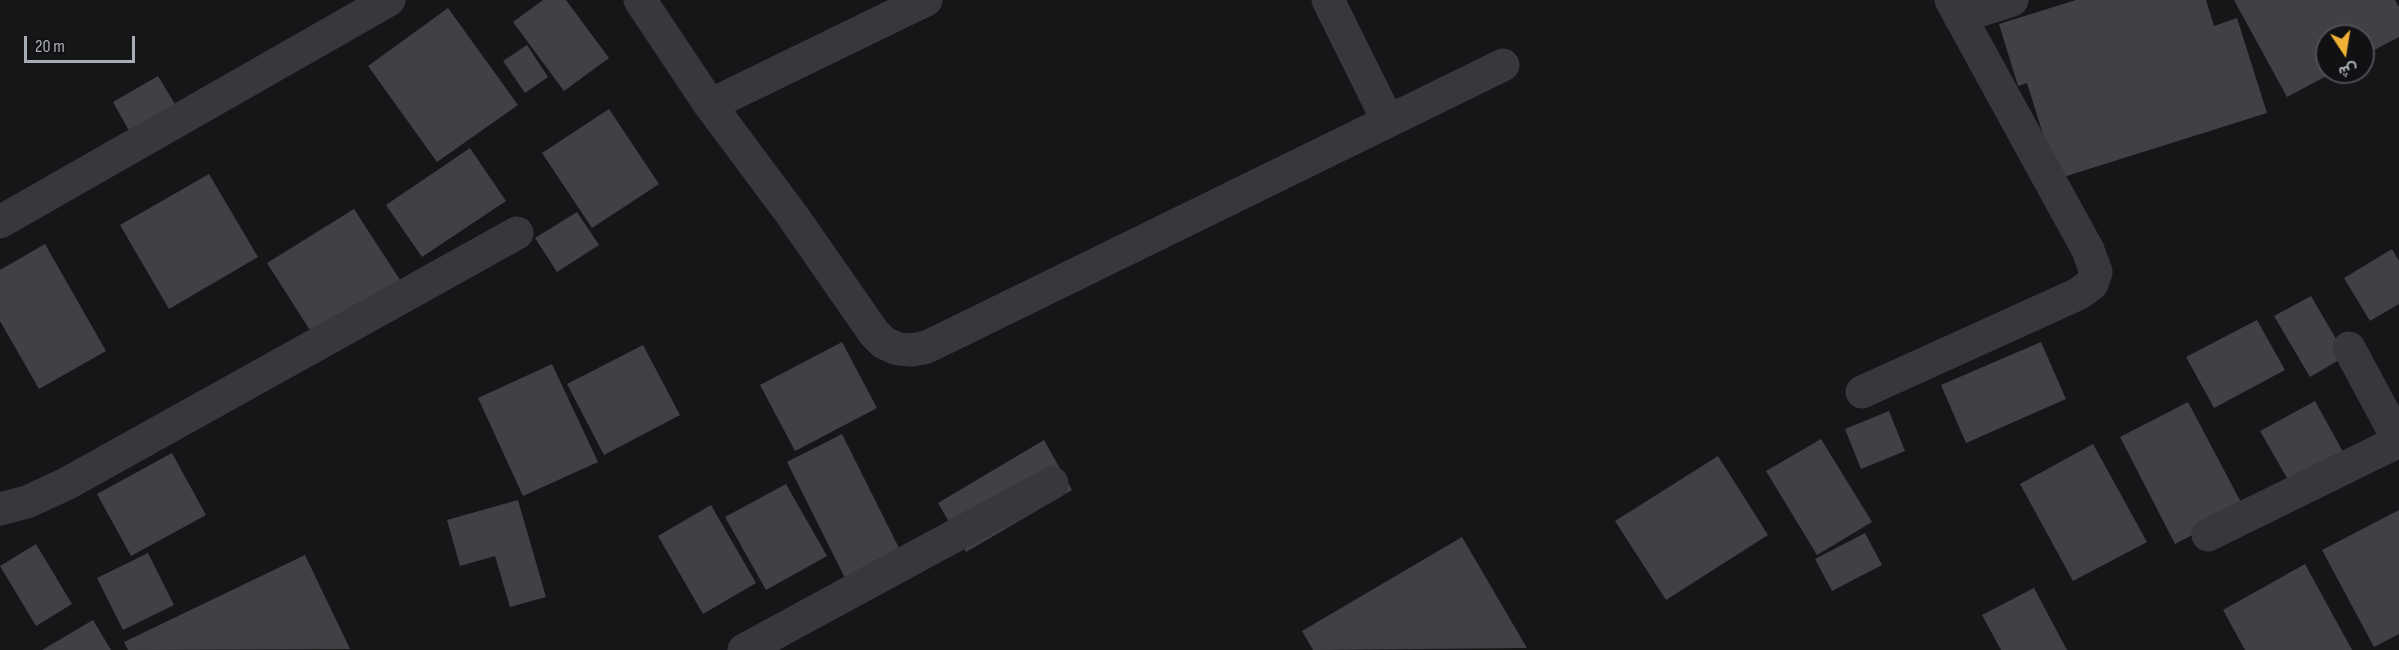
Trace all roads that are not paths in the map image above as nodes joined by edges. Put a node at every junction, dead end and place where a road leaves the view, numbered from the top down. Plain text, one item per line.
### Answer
1 (389, 0) edge
2 (640, 0) edge
3 (926, 0) edge
4 (1328, 0) edge
5 (2012, 0) edge
6 (1956, 9) edge
7 (1503, 65) dead end
8 (710, 105) junction
9 (1388, 121) junction
10 (0, 222) edge
11 (517, 233) dead end
12 (2349, 348) dead end
13 (1862, 392) dead end
14 (2399, 441) edge
15 (1052, 483) dead end
16 (0, 508) edge
17 (2208, 535) dead end
18 (744, 650) edge

1 - 10 street
2 - 8 street
3 - 8 street
4 - 9 street
5 - 6 street
6 - 13 street
7 - 9 street
8 - 9 street
11 - 16 street
12 - 14 street
14 - 17 street
15 - 18 street

